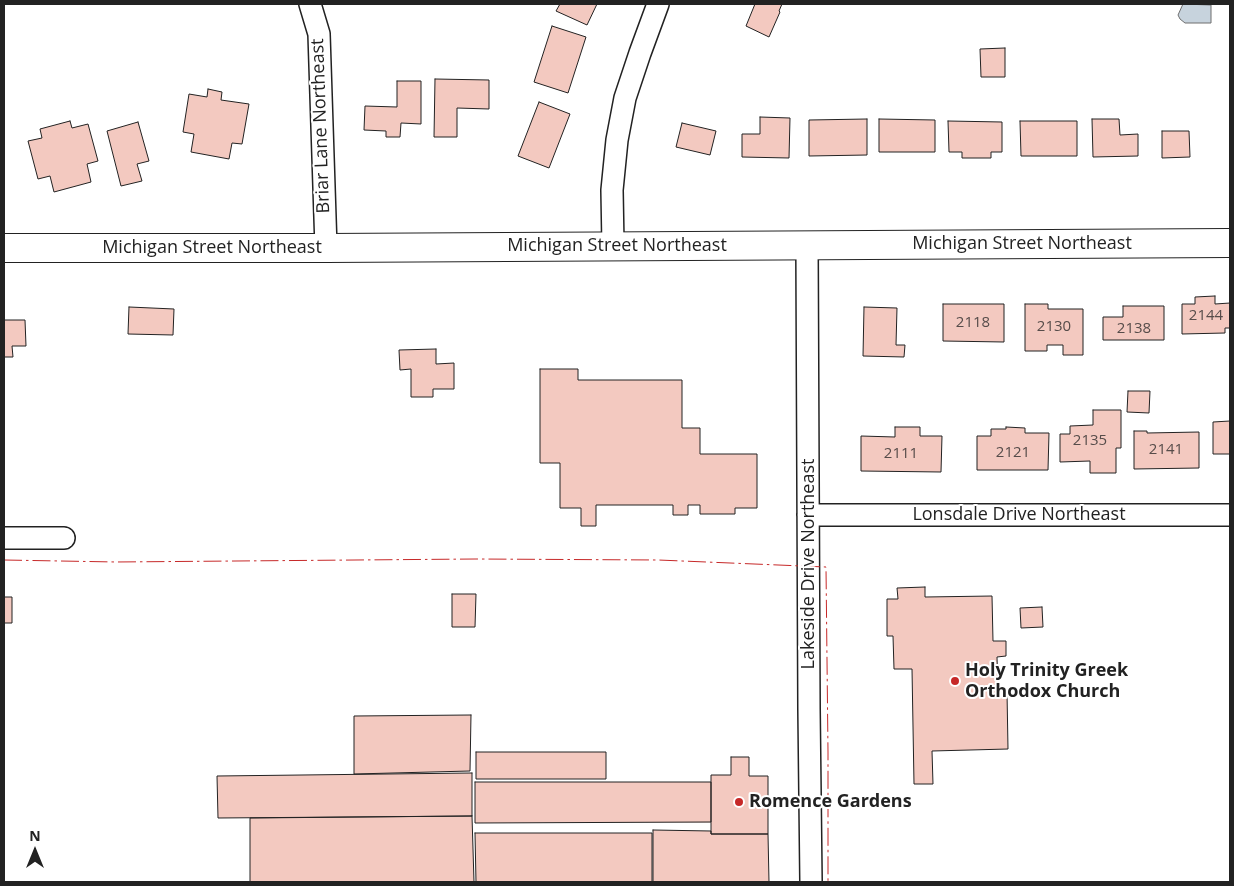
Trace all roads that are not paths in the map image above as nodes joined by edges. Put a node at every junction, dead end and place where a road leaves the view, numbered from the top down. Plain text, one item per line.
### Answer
1 (310, 4) edge
2 (658, 4) edge
3 (1230, 243) edge
4 (807, 245) junction
5 (613, 246) junction
6 (4, 248) edge
7 (326, 248) junction
8 (808, 515) junction
9 (1230, 515) edge
10 (4, 538) edge
11 (64, 538) dead end
12 (811, 882) edge

1 - 7 street, Briar Lane Northeast
2 - 5 street
3 - 4 main road, Michigan Street Northeast
4 - 5 main road, Michigan Street Northeast
4 - 8 street, Lakeside Drive Northeast
5 - 7 main road, Michigan Street Northeast
6 - 7 main road, Michigan Street Northeast
8 - 9 street, Lonsdale Drive Northeast
8 - 12 street, Lakeside Drive Northeast
10 - 11 street

